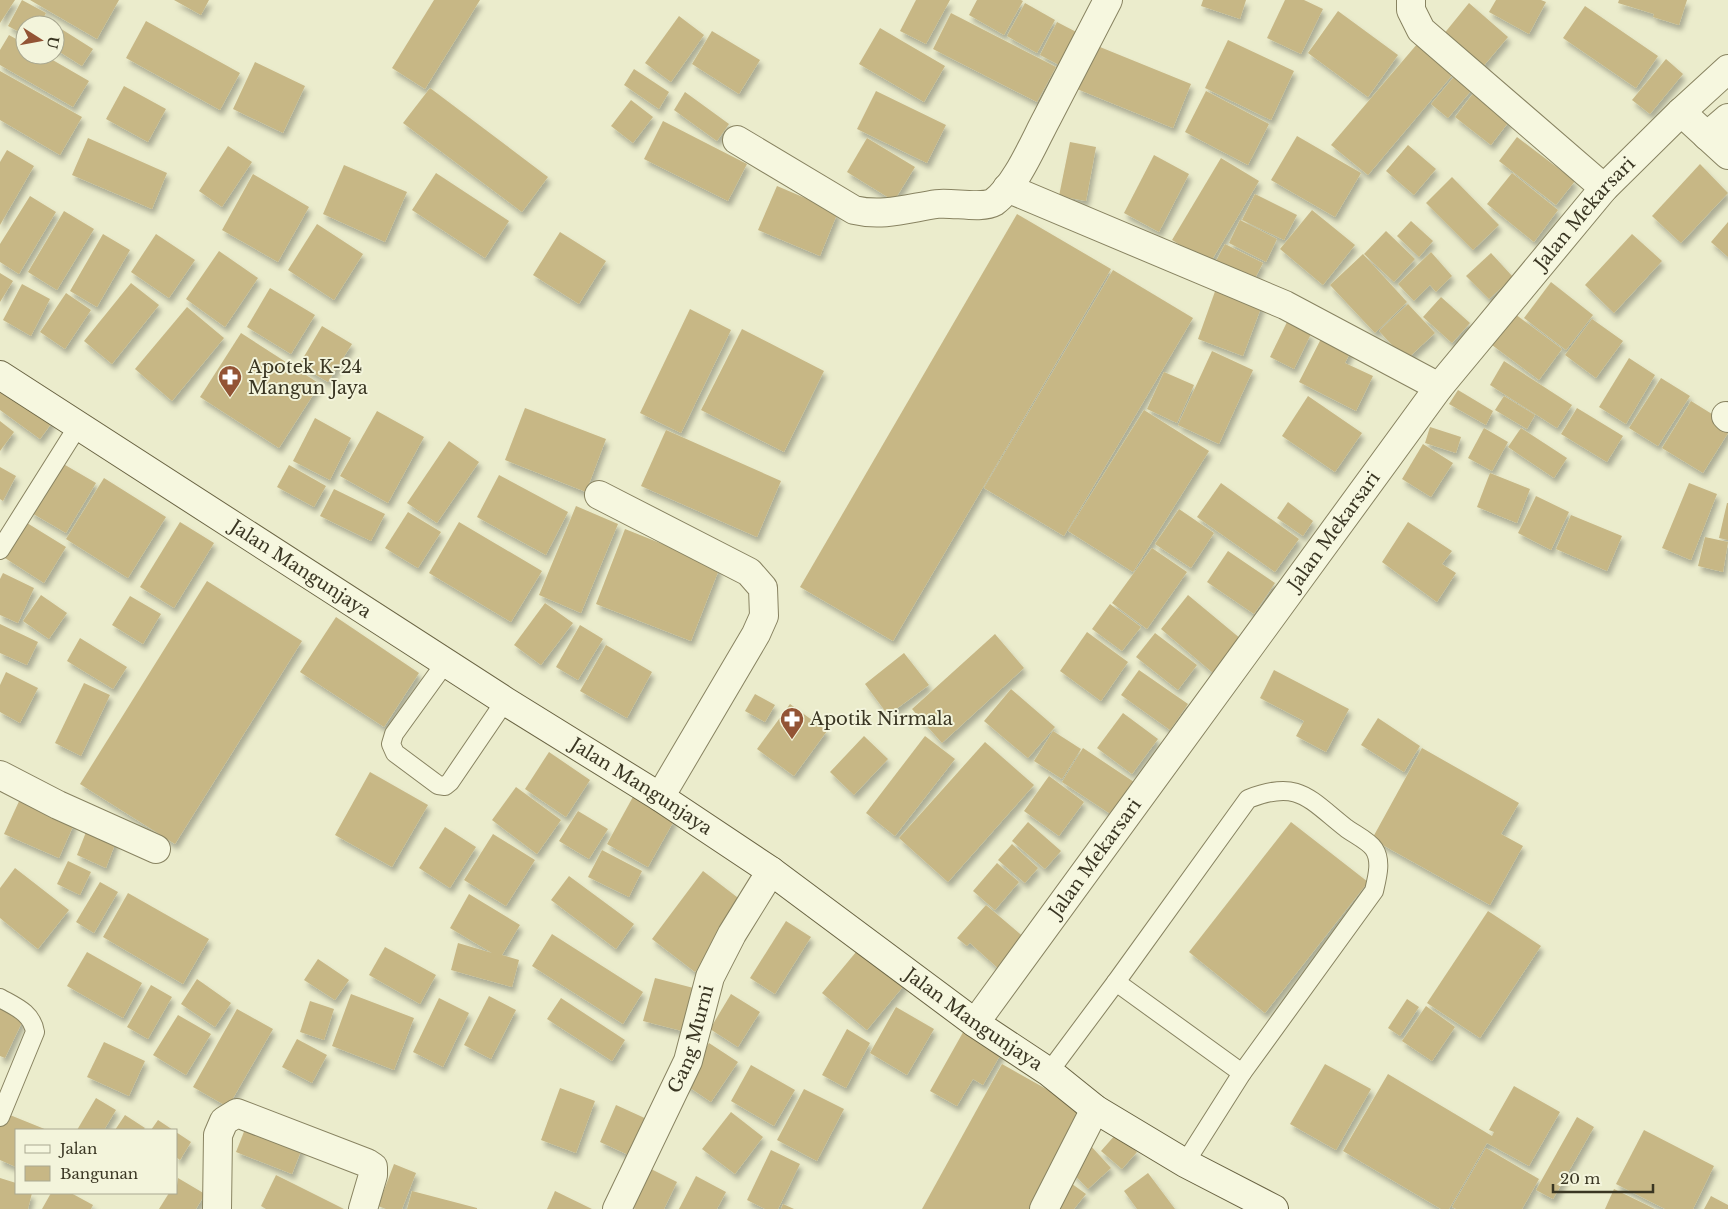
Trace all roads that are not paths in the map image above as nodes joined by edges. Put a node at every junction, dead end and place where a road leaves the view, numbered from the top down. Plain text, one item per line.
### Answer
1 (1108, 0) edge
2 (1411, 0) edge
3 (1728, 69) edge
4 (1681, 112) junction
5 (1728, 118) edge
6 (1707, 136) junction
7 (737, 140) dead end
8 (1728, 155) edge
9 (1007, 188) junction
10 (1604, 188) junction
11 (0, 375) edge
12 (1439, 387) junction
13 (78, 426) junction
14 (599, 495) dead end
15 (0, 550) edge
16 (446, 662) junction
17 (505, 701) junction
18 (0, 775) edge
19 (660, 797) junction
20 (156, 849) dead end
21 (771, 871) junction
22 (1116, 982) junction
23 (0, 998) edge
24 (974, 1023) junction
25 (1049, 1072) junction
26 (1242, 1073) junction
27 (1095, 1109) junction
28 (0, 1117) edge
29 (1185, 1163) junction
30 (218, 1209) edge
31 (363, 1209) edge
32 (617, 1209) edge
33 (1044, 1209) edge
34 (1274, 1209) edge

1 - 9 street
2 - 10 street
3 - 4 street, Jalan Mekarsari
4 - 6 street
4 - 10 street, Jalan Mekarsari
5 - 6 street
6 - 8 street
7 - 9 street
9 - 12 street
10 - 12 street, Jalan Mekarsari
11 - 13 street, Jalan Mangunjaya
12 - 24 street, Jalan Mekarsari
13 - 15 lane
13 - 16 street, Jalan Mangunjaya
14 - 19 street
16 - 17 street, Jalan Mangunjaya
16 - 17 lane
17 - 19 street, Jalan Mangunjaya
18 - 20 street
19 - 21 street, Jalan Mangunjaya
21 - 24 street, Jalan Mangunjaya
21 - 32 street, Gang Murni
22 - 25 lane
22 - 26 lane
22 - 26 lane
23 - 28 lane
24 - 25 street, Jalan Mangunjaya
25 - 27 street, Jalan Mangunjaya
26 - 29 lane
27 - 29 street, Jalan Mangunjaya
27 - 33 street
29 - 34 street, Jalan Mangunjaya
30 - 31 street

